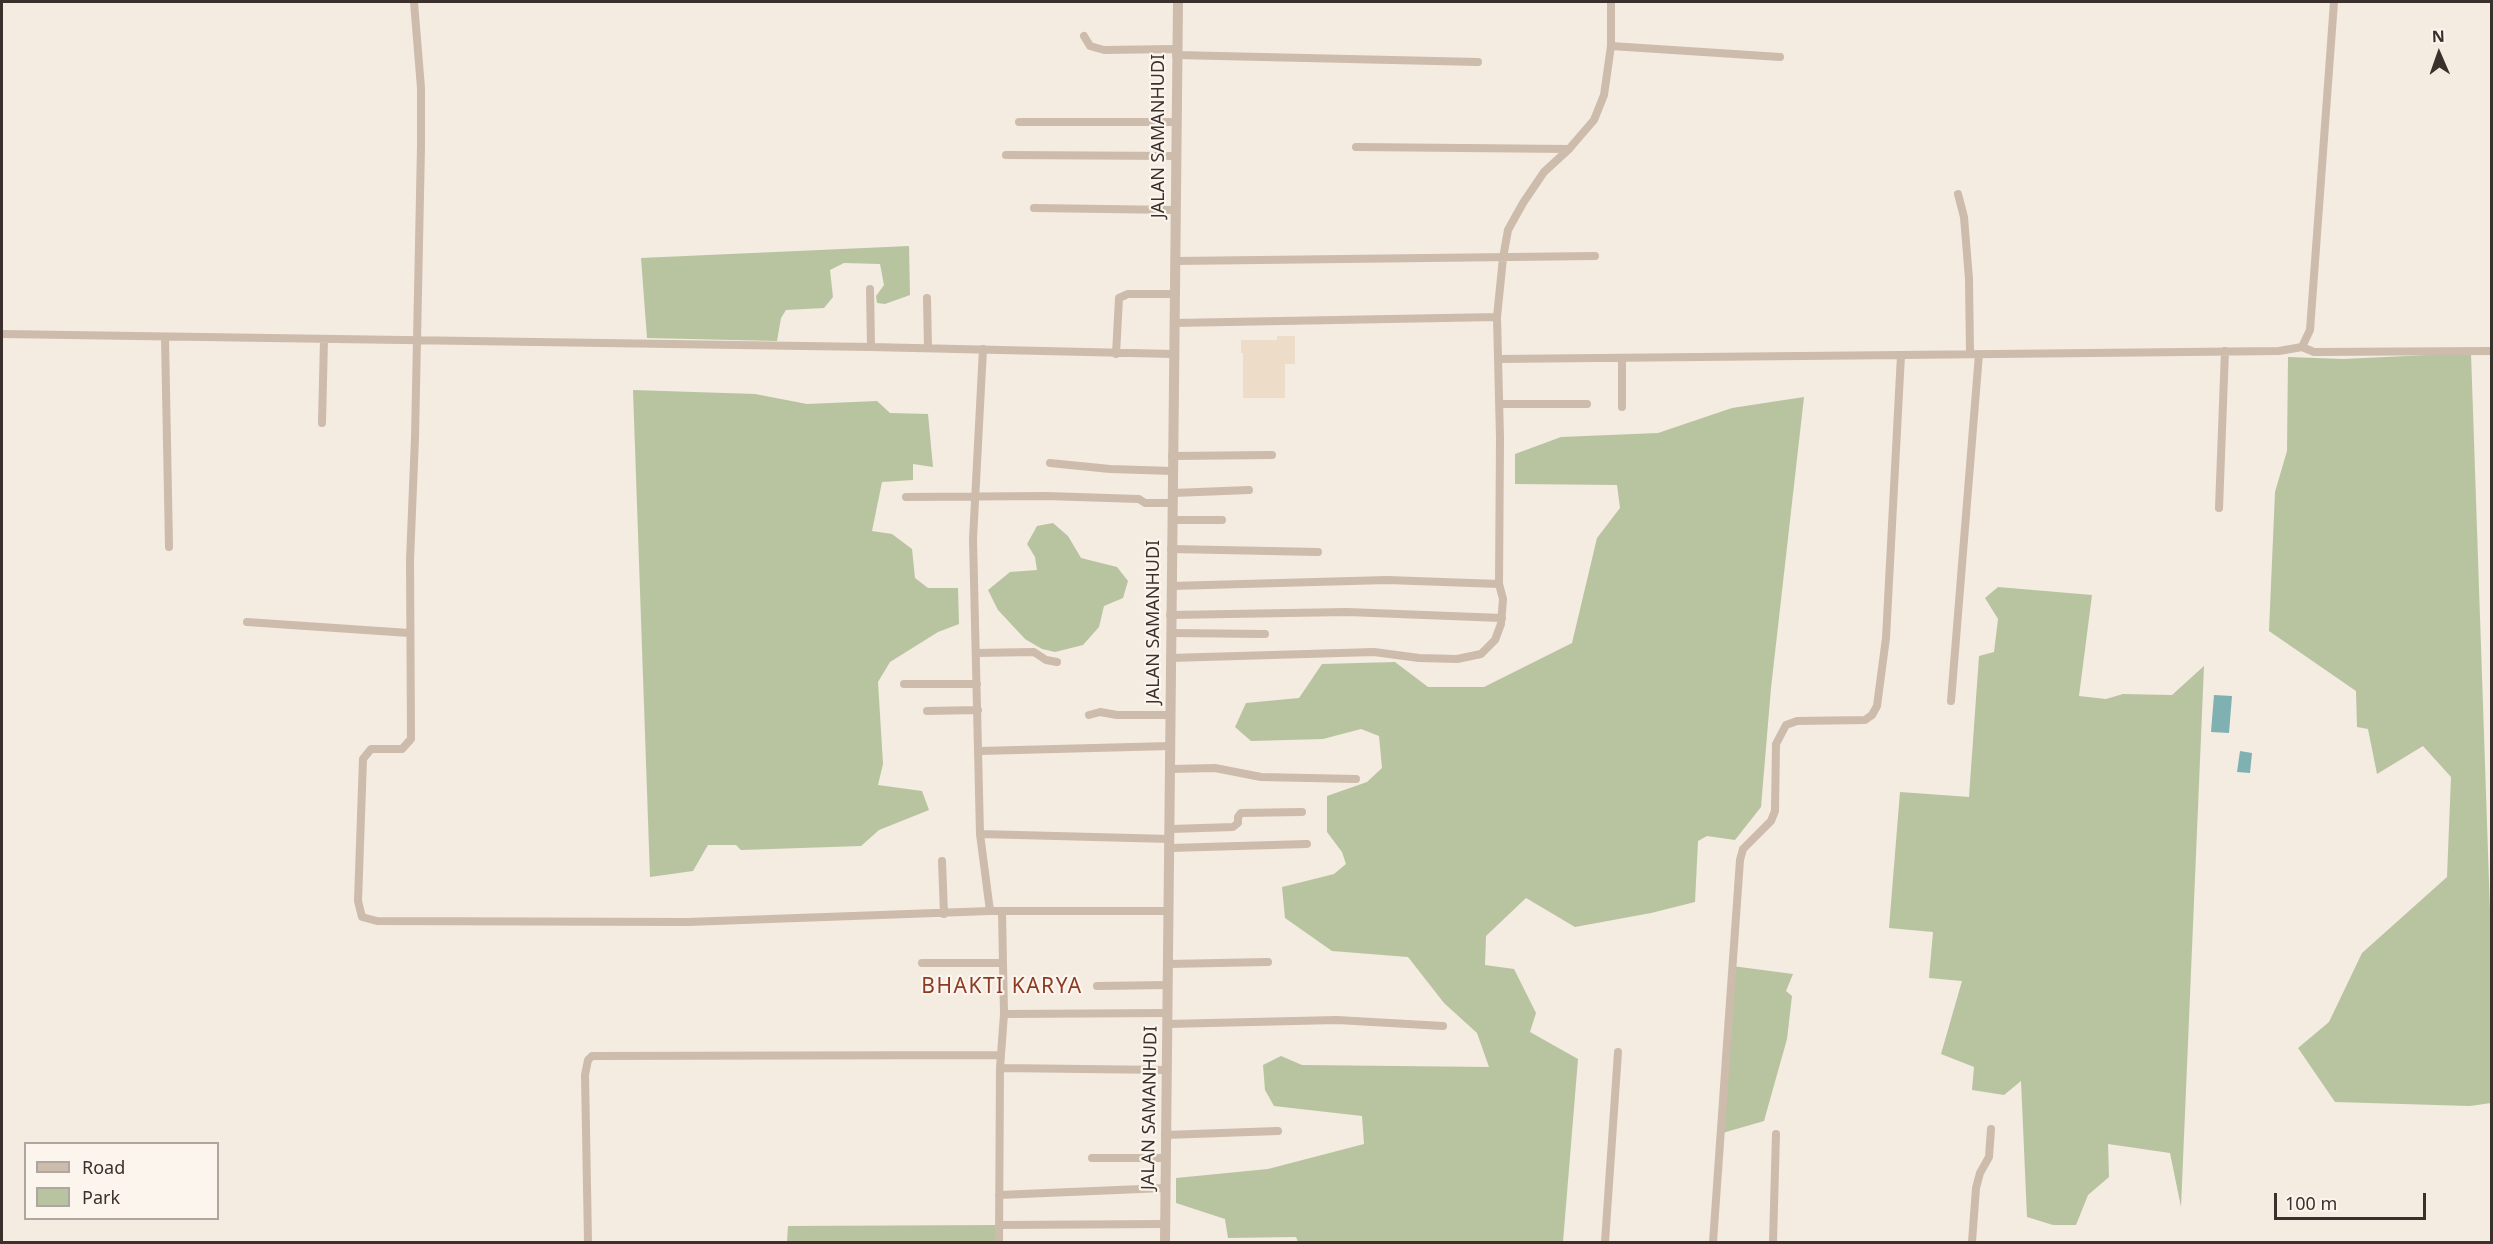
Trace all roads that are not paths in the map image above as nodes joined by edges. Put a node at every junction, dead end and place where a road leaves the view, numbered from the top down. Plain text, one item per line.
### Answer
1 (414, 2) edge
2 (1178, 2) edge
3 (1611, 2) edge
4 (2334, 2) edge
5 (1084, 36) dead end
6 (1611, 46) junction
7 (1176, 52) junction
8 (1780, 57) dead end
9 (1478, 62) dead end
10 (1018, 122) dead end
11 (1177, 122) junction
12 (1356, 147) dead end
13 (1569, 149) junction
14 (1006, 155) dead end
15 (1176, 156) junction
16 (1958, 194) dead end
17 (1034, 208) dead end
18 (1175, 210) junction
19 (1595, 256) dead end
20 (1503, 258) junction
21 (1175, 261) junction
22 (870, 289) dead end
23 (1176, 294) junction
24 (927, 298) dead end
25 (1497, 317) junction
26 (1174, 322) junction
27 (2, 334) edge
28 (165, 337) junction
29 (324, 339) junction
30 (417, 340) junction
31 (871, 347) junction
32 (2302, 347) junction
33 (928, 348) junction
34 (983, 350) junction
35 (2225, 351) junction
36 (2492, 351) edge
37 (1116, 354) junction
38 (1173, 354) junction
39 (1970, 354) junction
40 (1979, 354) junction
41 (1901, 355) junction
42 (1622, 358) junction
43 (1498, 360) junction
44 (1499, 404) junction
45 (1587, 404) dead end
46 (1622, 407) dead end
47 (322, 423) dead end
48 (1272, 454) dead end
49 (1172, 456) junction
50 (1050, 463) dead end
51 (1173, 471) junction
52 (1249, 490) dead end
53 (906, 497) dead end
54 (974, 497) junction
55 (1172, 498) junction
56 (2219, 508) dead end
57 (1172, 520) junction
58 (1222, 520) dead end
59 (169, 547) dead end
60 (1171, 549) junction
61 (1318, 552) dead end
62 (1499, 584) junction
63 (1171, 586) junction
64 (1170, 615) junction
65 (1502, 618) junction
66 (248, 622) dead end
67 (409, 633) junction
68 (1171, 633) junction
69 (1265, 634) dead end
70 (976, 653) junction
71 (1170, 657) junction
72 (1058, 662) dead end
73 (904, 684) dead end
74 (977, 684) junction
75 (1951, 701) dead end
76 (978, 710) junction
77 (927, 711) dead end
78 (1089, 715) dead end
79 (1170, 715) junction
80 (1170, 746) junction
81 (979, 751) junction
82 (1170, 769) junction
83 (1356, 779) dead end
84 (1302, 812) dead end
85 (980, 834) junction
86 (1170, 838) junction
87 (1307, 844) dead end
88 (942, 861) dead end
89 (990, 911) junction
90 (1002, 911) junction
91 (1168, 911) junction
92 (944, 914) junction
93 (1268, 962) dead end
94 (922, 963) dead end
95 (1002, 963) junction
96 (1168, 964) junction
97 (1168, 985) junction
98 (1097, 986) dead end
99 (1167, 1012) junction
100 (1004, 1014) junction
101 (1167, 1024) junction
102 (1443, 1026) dead end
103 (1618, 1052) dead end
104 (1001, 1055) junction
105 (1000, 1068) junction
106 (1166, 1070) junction
107 (1991, 1129) dead end
108 (1278, 1131) dead end
109 (1776, 1134) dead end
110 (1165, 1135) junction
111 (1092, 1158) dead end
112 (1165, 1158) junction
113 (1165, 1188) junction
114 (999, 1195) junction
115 (1165, 1224) junction
116 (999, 1225) junction
117 (588, 1242) edge
118 (999, 1242) edge
119 (1165, 1242) edge
120 (1605, 1242) edge
121 (1713, 1242) edge
122 (1773, 1242) edge
123 (1972, 1242) edge

1 - 30 street
2 - 7 street, JALAN SAMANHUDI
3 - 6 street
4 - 32 street
5 - 7 street
6 - 8 street
6 - 13 street
7 - 9 street
7 - 11 street, JALAN SAMANHUDI
10 - 11 street
11 - 15 street, JALAN SAMANHUDI
12 - 13 street
13 - 20 street
14 - 15 street
15 - 18 street, JALAN SAMANHUDI
16 - 39 street
17 - 18 street
18 - 21 street, JALAN SAMANHUDI
19 - 20 street
20 - 21 street
20 - 25 street
21 - 23 street, JALAN SAMANHUDI
22 - 31 street
23 - 26 street, JALAN SAMANHUDI
23 - 37 street
24 - 33 street
25 - 26 street
25 - 43 street
26 - 38 street, JALAN SAMANHUDI
27 - 28 street
28 - 29 street
28 - 59 street
29 - 30 street
29 - 47 street
30 - 31 street
30 - 67 street
31 - 33 street
32 - 35 street
32 - 36 street
33 - 34 street
34 - 37 street
34 - 54 street
35 - 40 street
35 - 56 street
37 - 38 street
38 - 49 street, JALAN SAMANHUDI
39 - 40 street
39 - 41 street
40 - 75 street
41 - 42 street
41 - 121 street
42 - 43 street
42 - 46 street
43 - 44 street
44 - 45 street
44 - 62 street
48 - 49 street
49 - 51 street, JALAN SAMANHUDI
50 - 51 street
51 - 55 street, JALAN SAMANHUDI
52 - 55 street
53 - 54 street
54 - 55 street
54 - 70 street
55 - 57 street, JALAN SAMANHUDI
57 - 58 street
57 - 60 street, JALAN SAMANHUDI
60 - 61 street
60 - 63 street, JALAN SAMANHUDI
62 - 63 street
62 - 65 street
63 - 64 street, JALAN SAMANHUDI
64 - 65 street
64 - 68 street, JALAN SAMANHUDI
65 - 71 street
66 - 67 street
67 - 92 street
68 - 69 street
68 - 71 street, JALAN SAMANHUDI
70 - 72 street
70 - 74 street
71 - 79 street, JALAN SAMANHUDI
73 - 74 street
74 - 76 street
76 - 77 street
76 - 81 street
78 - 79 street
79 - 80 street, JALAN SAMANHUDI
80 - 81 street
80 - 82 street, JALAN SAMANHUDI
81 - 85 street
82 - 83 street
82 - 86 street, JALAN SAMANHUDI
84 - 86 street
85 - 86 street
85 - 89 street
86 - 87 street
86 - 91 street, JALAN SAMANHUDI
88 - 92 street
89 - 90 street
89 - 92 street
90 - 91 street
90 - 95 street
91 - 96 street, JALAN SAMANHUDI
93 - 96 street
94 - 95 street
95 - 100 street
96 - 97 street, JALAN SAMANHUDI
97 - 98 street
97 - 99 street, JALAN SAMANHUDI
99 - 100 street
99 - 101 street, JALAN SAMANHUDI
100 - 104 street
101 - 102 street
101 - 106 street, JALAN SAMANHUDI
103 - 120 street
104 - 105 street
104 - 117 street
105 - 106 street
105 - 114 street
106 - 110 street, JALAN SAMANHUDI
107 - 123 street
108 - 110 street
109 - 122 street
110 - 112 street, JALAN SAMANHUDI
111 - 112 street
112 - 113 street, JALAN SAMANHUDI
113 - 114 street
113 - 115 street, JALAN SAMANHUDI
114 - 116 street
115 - 116 street
115 - 119 street, JALAN SAMANHUDI
116 - 118 street

